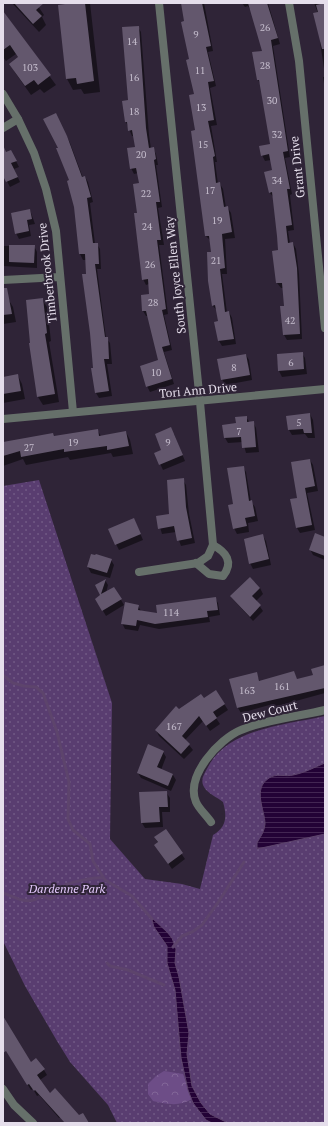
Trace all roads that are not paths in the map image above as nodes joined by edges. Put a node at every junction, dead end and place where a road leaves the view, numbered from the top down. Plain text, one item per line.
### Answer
1 (159, 3) edge
2 (289, 3) edge
3 (3, 94) edge
4 (18, 119) junction
5 (3, 128) edge
6 (60, 277) junction
7 (3, 280) edge
8 (325, 328) edge
9 (325, 389) edge
10 (200, 402) junction
11 (73, 412) junction
12 (3, 419) edge
13 (213, 545) junction
14 (196, 564) junction
15 (140, 572) dead end
16 (325, 710) edge
17 (211, 822) dead end
18 (3, 1089) edge
19 (33, 1123) edge

1 - 10 street, South Joyce Ellen Way
2 - 8 street, Grant Drive
3 - 4 street, Timberbrook Drive
4 - 5 street
4 - 6 street, Timberbrook Drive
6 - 7 street
6 - 11 street, Timberbrook Drive
9 - 10 street, Tori Ann Drive
10 - 11 street, Tori Ann Drive
10 - 13 street, South Joyce Ellen Way
11 - 12 street, Tori Ann Drive
13 - 14 street
13 - 14 street
14 - 15 street
16 - 17 street, Dew Court
18 - 19 street

